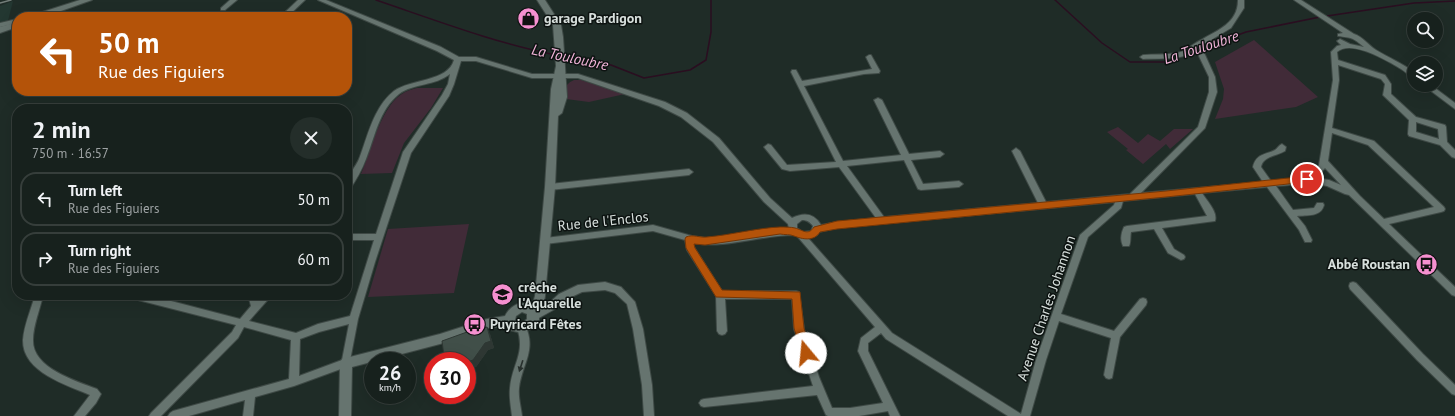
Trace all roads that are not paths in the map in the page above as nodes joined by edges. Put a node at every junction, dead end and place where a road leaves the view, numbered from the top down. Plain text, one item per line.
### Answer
1 (88, 0) edge
2 (234, 0) edge
3 (302, 0) edge
4 (321, 0) edge
5 (541, 0) edge
6 (1241, 0) edge
7 (1297, 0) edge
8 (223, 9) dead end
9 (347, 11) edge
10 (50, 12) edge
11 (289, 12) edge
12 (352, 13) edge
13 (12, 23) edge
14 (12, 24) edge
15 (1335, 24) junction
16 (0, 25) edge
17 (0, 30) edge
18 (1352, 35) junction
19 (1339, 41) junction
20 (1359, 44) junction
21 (1197, 46) junction
22 (869, 57) dead end
23 (1143, 57) dead end
24 (457, 62) junction
25 (1334, 62) junction
26 (1407, 70) edge
27 (794, 72) dead end
28 (559, 77) junction
29 (801, 84) junction
30 (1435, 92) edge
31 (878, 100) dead end
32 (1455, 107) edge
33 (1413, 119) junction
34 (1328, 129) junction
35 (1443, 143) junction
36 (768, 147) dead end
37 (1282, 147) dead end
38 (1016, 151) dead end
39 (940, 154) dead end
40 (1455, 155) edge
41 (906, 157) junction
42 (1324, 162) junction
43 (841, 164) junction
44 (689, 172) dead end
45 (1320, 174) junction
46 (1307, 179) junction
47 (352, 180) edge
48 (1340, 181) junction
49 (1329, 183) junction
50 (959, 184) dead end
51 (1268, 184) junction
52 (550, 187) junction
53 (1196, 191) junction
54 (1132, 197) junction
55 (1120, 198) junction
56 (1357, 198) junction
57 (1043, 205) junction
58 (1320, 206) dead end
59 (1290, 213) junction
60 (882, 221) junction
61 (1382, 222) junction
62 (796, 226) junction
63 (1156, 226) junction
64 (816, 228) junction
65 (352, 237) edge
66 (379, 237) junction
67 (689, 239) junction
68 (1308, 240) dead end
69 (545, 241) junction
70 (1126, 244) dead end
71 (813, 251) junction
72 (1181, 257) dead end
73 (1353, 286) dead end
74 (1455, 292) edge
75 (720, 294) junction
76 (38, 300) edge
77 (154, 300) edge
78 (254, 300) edge
79 (263, 300) edge
80 (1143, 302) dead end
81 (256, 307) junction
82 (527, 311) junction
83 (1057, 316) junction
84 (354, 319) junction
85 (509, 321) junction
86 (242, 322) junction
87 (881, 327) junction
88 (522, 328) junction
89 (466, 331) junction
90 (722, 331) dead end
91 (1116, 336) junction
92 (296, 337) junction
93 (346, 363) junction
94 (1109, 375) dead end
95 (294, 382) junction
96 (820, 390) junction
97 (1455, 391) edge
98 (250, 395) junction
99 (704, 403) dead end
100 (890, 406) junction
101 (157, 415) edge
102 (79, 416) edge
103 (174, 416) edge
104 (248, 416) edge
105 (345, 416) edge
106 (517, 416) edge
107 (649, 416) edge
108 (895, 416) edge
109 (1017, 416) edge
110 (1025, 416) edge

1 - 10 street
2 - 8 street
3 - 11 street
4 - 9 street
5 - 28 street
6 - 21 street
7 - 15 street
12 - 24 street
13 - 16 street
14 - 17 street
15 - 18 street
15 - 19 street
18 - 19 street
18 - 20 street
19 - 20 street
19 - 25 street
20 - 26 street
21 - 23 street
21 - 54 street
22 - 29 street
24 - 28 street
24 - 47 street
24 - 66 street
25 - 33 street
25 - 34 street
27 - 29 street
28 - 52 street
28 - 62 street
29 - 43 street
30 - 32 street
31 - 41 street
33 - 35 street
33 - 35 street
34 - 42 street
34 - 61 street
35 - 40 street
36 - 43 street
37 - 51 street
38 - 57 street
39 - 41 street
41 - 43 street
41 - 50 street
42 - 45 street
42 - 48 street
43 - 60 street
44 - 52 street
45 - 46 street
45 - 48 street
45 - 49 street
46 - 49 street
46 - 51 street
48 - 56 street
49 - 56 street
51 - 53 street
51 - 59 street
52 - 69 street
53 - 54 street
53 - 63 street
54 - 55 street
55 - 57 street
55 - 83 street, Avenue Charles Johannon
56 - 61 street
57 - 60 street
58 - 59 street
59 - 68 street
60 - 64 street
61 - 74 street
62 - 64 street
62 - 64 street
62 - 67 street, Rue de l'Enclos
62 - 71 street
63 - 70 street
63 - 72 street
64 - 71 street
65 - 66 street
66 - 84 street
67 - 69 street, Rue de l'Enclos
67 - 75 street
69 - 82 street
71 - 87 street
73 - 97 street
75 - 90 street
75 - 96 street
76 - 102 street
77 - 86 street
78 - 81 street
79 - 81 street
80 - 91 street
81 - 86 street
82 - 85 street
82 - 88 street
82 - 89 street
82 - 107 street
83 - 91 street
83 - 110 street, Avenue Charles Johannon
84 - 92 street
84 - 93 street
85 - 88 street
85 - 89 street
86 - 92 street
86 - 101 street
87 - 100 street
87 - 109 street
88 -> 106 street
89 - 93 street
91 - 94 street
92 - 95 street
93 - 95 street
93 - 105 street
95 - 98 street
96 - 99 street
96 - 100 street
98 - 103 street
98 - 104 street
100 - 108 street

